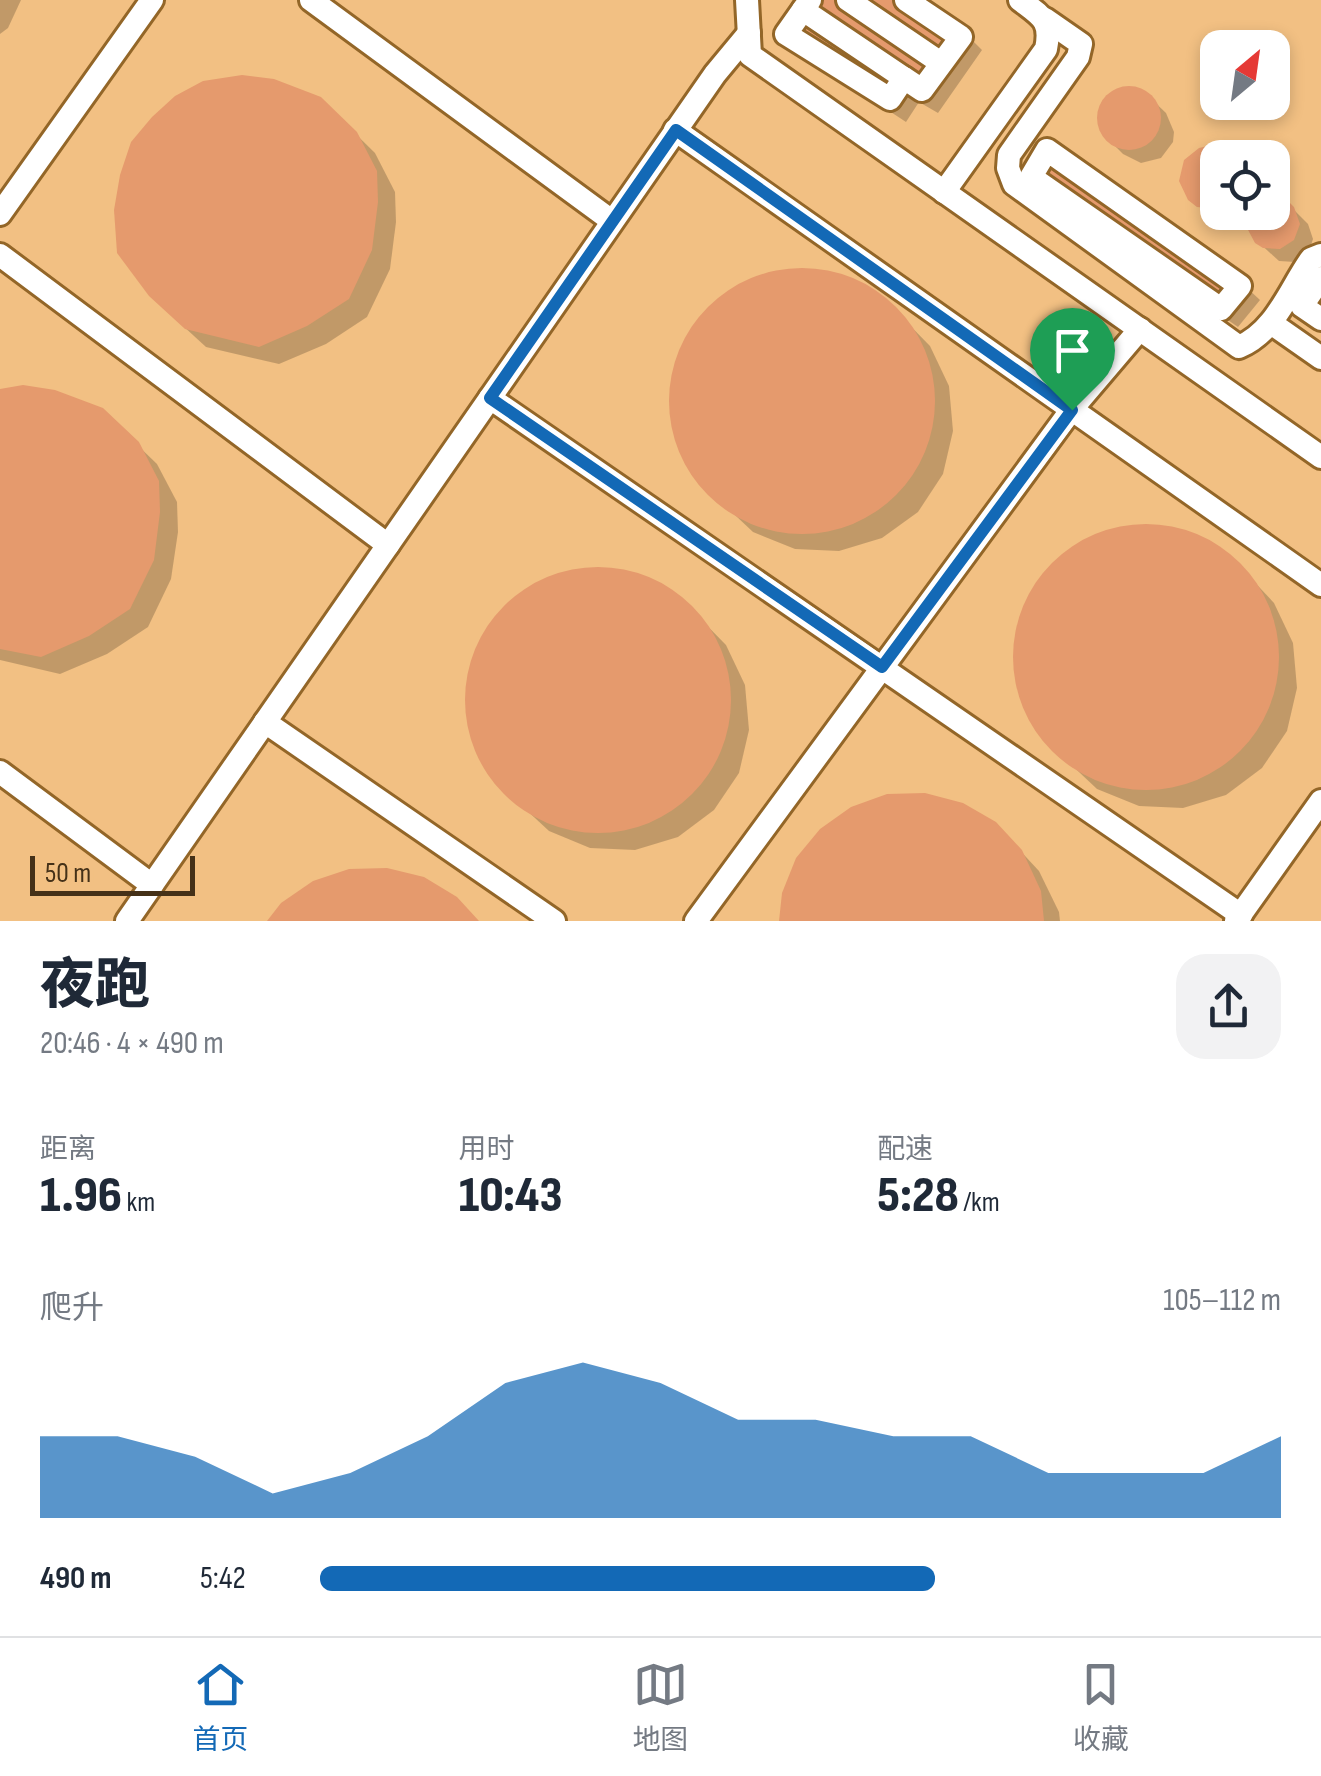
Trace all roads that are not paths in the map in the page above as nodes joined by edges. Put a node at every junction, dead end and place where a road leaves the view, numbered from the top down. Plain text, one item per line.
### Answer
1 (152, 0) edge
2 (310, 0) edge
3 (747, 0) edge
4 (1020, 0) edge
5 (857, 3) edge
6 (807, 5) edge
7 (913, 5) edge
8 (1044, 19) junction
9 (749, 33) junction
10 (838, 34) junction
11 (900, 34) junction
12 (822, 57) junction
13 (880, 62) junction
14 (941, 63) junction
15 (904, 78) junction
16 (865, 84) junction
17 (797, 88) junction
18 (676, 130) junction
19 (1039, 164) dead end
20 (944, 192) junction
21 (0, 214) edge
22 (612, 221) junction
23 (1119, 230) junction
24 (0, 255) edge
25 (1321, 255) edge
26 (1321, 279) edge
27 (1231, 296) dead end
28 (1321, 318) edge
29 (1270, 323) junction
30 (1140, 330) junction
31 (1321, 358) edge
32 (490, 398) junction
33 (1072, 410) junction
34 (1320, 453) edge
35 (388, 545) junction
36 (1321, 585) edge
37 (882, 667) junction
38 (265, 722) junction
39 (0, 772) edge
40 (1321, 801) edge
41 (152, 885) junction
42 (1239, 918) edge
43 (127, 921) edge
44 (554, 921) edge
45 (696, 921) edge

1 - 21 street
2 - 22 street
3 - 9 street
4 - 8 street
5 - 10 street
5 - 11 street
6 - 10 street
6 - 12 street
7 - 11 street
7 - 14 street
8 - 20 street
8 - 23 street
9 - 17 street
9 - 18 street
10 - 12 street
10 - 13 street
11 - 13 street
11 - 14 street
12 - 16 street
12 - 17 street
13 - 15 street
13 - 16 street
14 - 15 street
15 - 16 street
17 - 20 street
18 - 22 street
18 - 33 street
19 - 23 street
20 - 30 street
22 - 32 street
23 - 27 street
23 - 29 street
24 - 35 street
25 - 29 street
26 - 28 street
29 - 31 street
30 - 33 street
30 - 34 street
32 - 35 street
32 - 37 street
33 - 36 street
33 - 37 street
35 - 38 street
37 - 42 street
37 - 45 street
38 - 41 street
38 - 44 street
39 - 41 street
40 - 42 street
41 - 43 street

